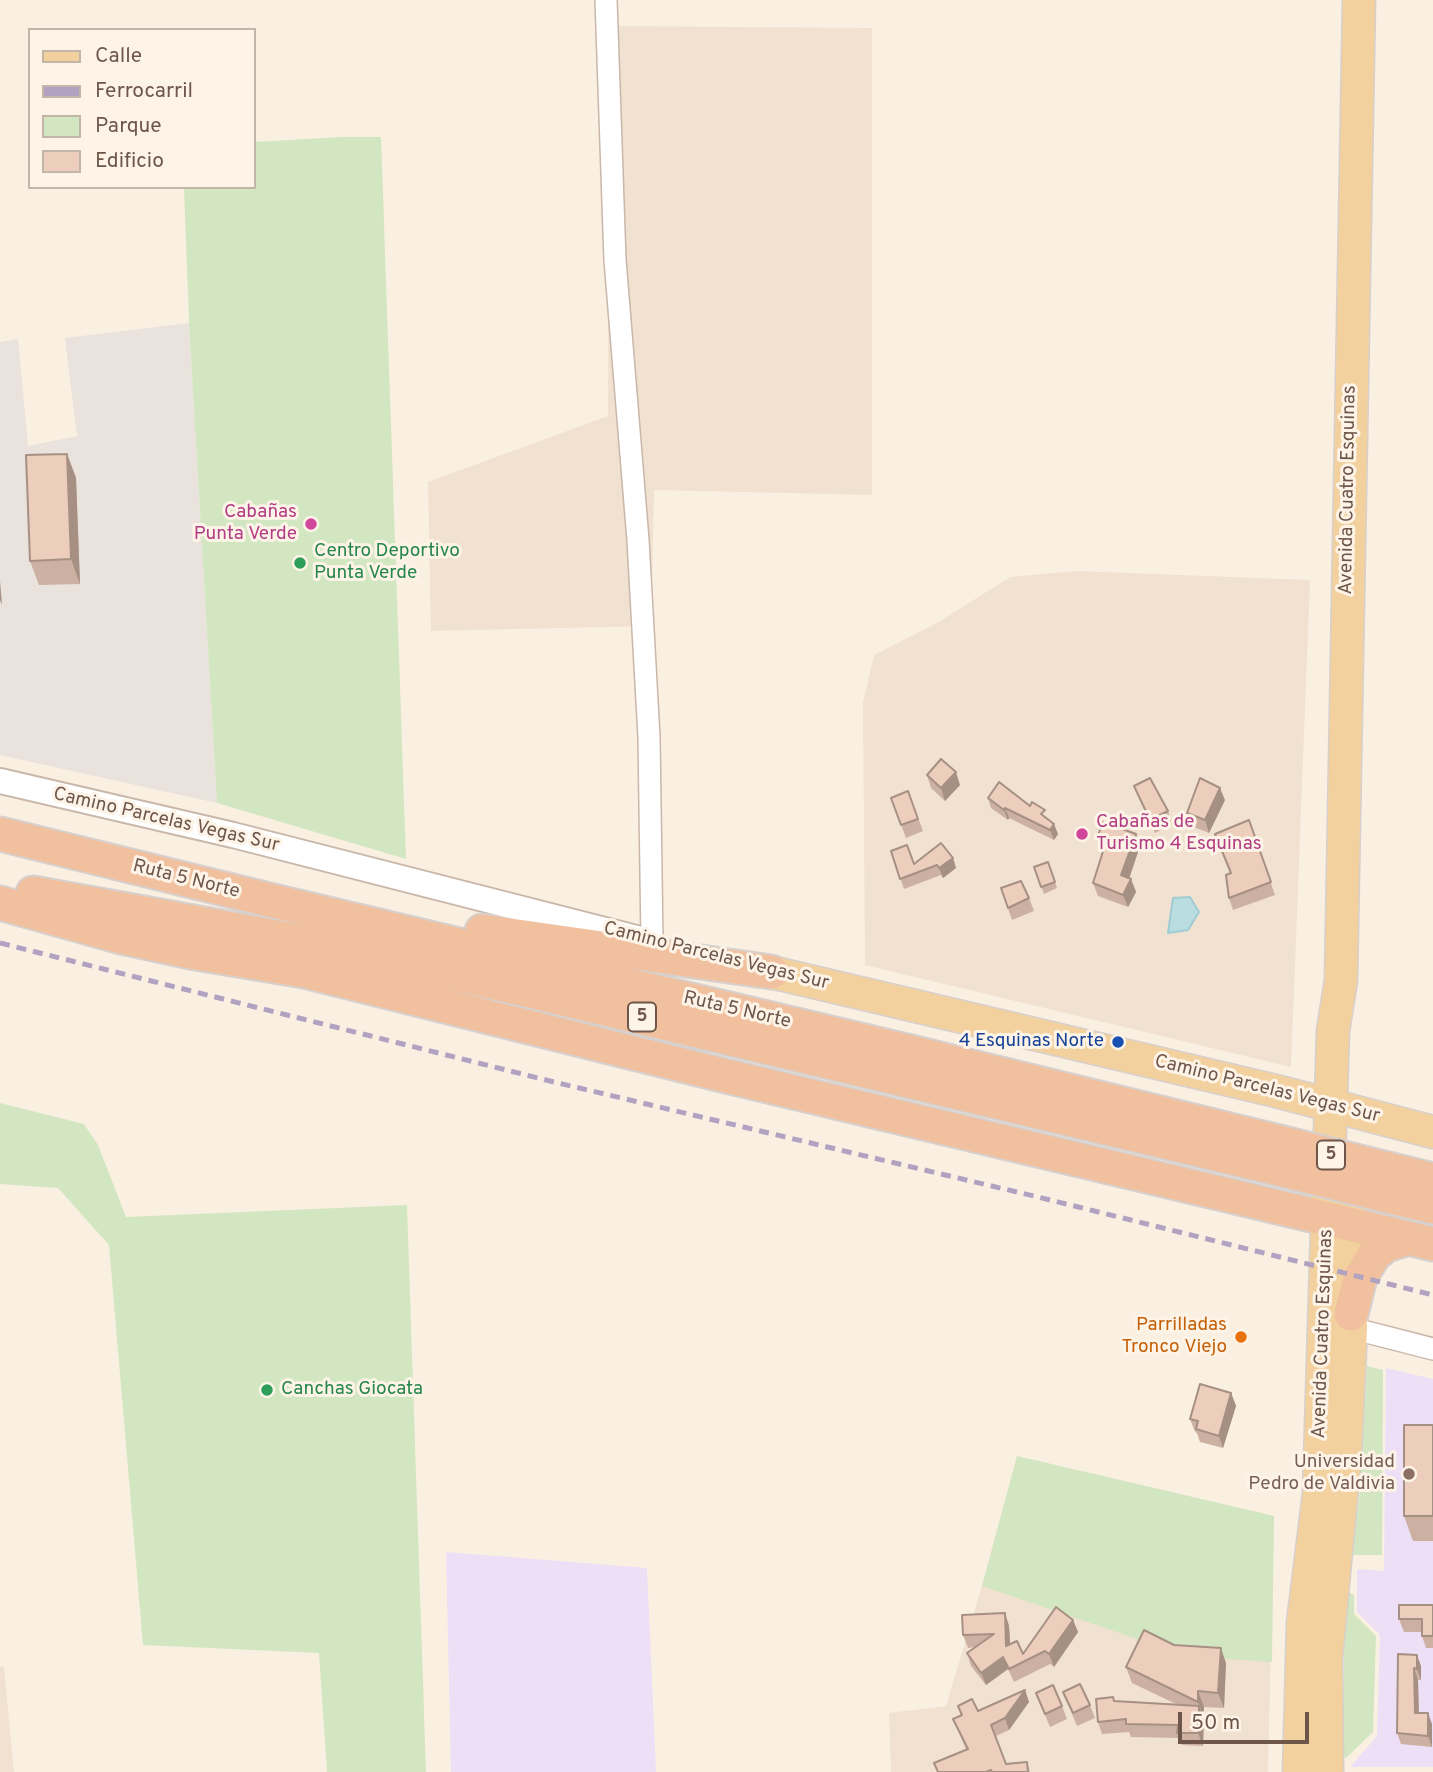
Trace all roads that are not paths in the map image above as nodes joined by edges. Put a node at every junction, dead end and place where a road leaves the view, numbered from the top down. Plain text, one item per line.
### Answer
1 (606, 0) edge
2 (1359, 0) edge
3 (0, 781) edge
4 (0, 834) edge
5 (0, 887) edge
6 (269, 901) junction
7 (0, 903) edge
8 (652, 942) junction
9 (771, 972) junction
10 (1340, 980) junction
11 (1332, 1047) junction
12 (1349, 1074) junction
13 (1276, 1091) junction
14 (1339, 1107) junction
15 (1387, 1120) junction
16 (1433, 1132) edge
17 (1279, 1156) junction
18 (1433, 1180) edge
19 (1383, 1181) junction
20 (1433, 1207) edge
21 (1339, 1222) junction
22 (1421, 1241) edge
23 (1326, 1273) junction
24 (1351, 1321) junction
25 (1433, 1349) edge
26 (1299, 1772) edge
27 (1327, 1772) edge

1 - 8 street
2 - 10 main road, Avenida Cuatro Esquinas
3 - 8 street, Camino Parcelas Vegas Sur
4 - 6 highway, Ruta 5 Norte / 5
5 - 17 highway, Ruta 5 Norte / 5
6 - 9 highway
6 - 17 highway, Ruta 5 Norte / 5
7 - 21 highway
8 - 9 street, Camino Parcelas Vegas Sur
9 - 13 main road, Camino Parcelas Vegas Sur
10 - 11 main road, Avenida Cuatro Esquinas
10 - 12 main road, Avenida Cuatro Esquinas
11 - 13 main road
11 - 14 main road, Avenida Cuatro Esquinas
12 - 14 main road, Avenida Cuatro Esquinas
12 - 15 main road
13 - 14 main road, Camino Parcelas Vegas Sur
14 - 15 main road, Camino Parcelas Vegas Sur
14 - 21 main road, Avenida Cuatro Esquinas
15 - 16 main road, Camino Parcelas Vegas Sur
17 - 19 highway, Ruta 5 Norte / 5, bridge
18 - 19 highway, Ruta 5 Norte / 5
19 - 20 highway, Ruta 5 Norte / 5
21 - 22 highway
21 - 23 main road, Avenida Cuatro Esquinas
21 - 24 main road, Avenida Cuatro Esquinas
22 - 24 highway
23 - 24 main road
23 - 26 main road, Avenida Cuatro Esquinas
24 - 25 street
24 - 27 main road, Avenida Cuatro Esquinas

